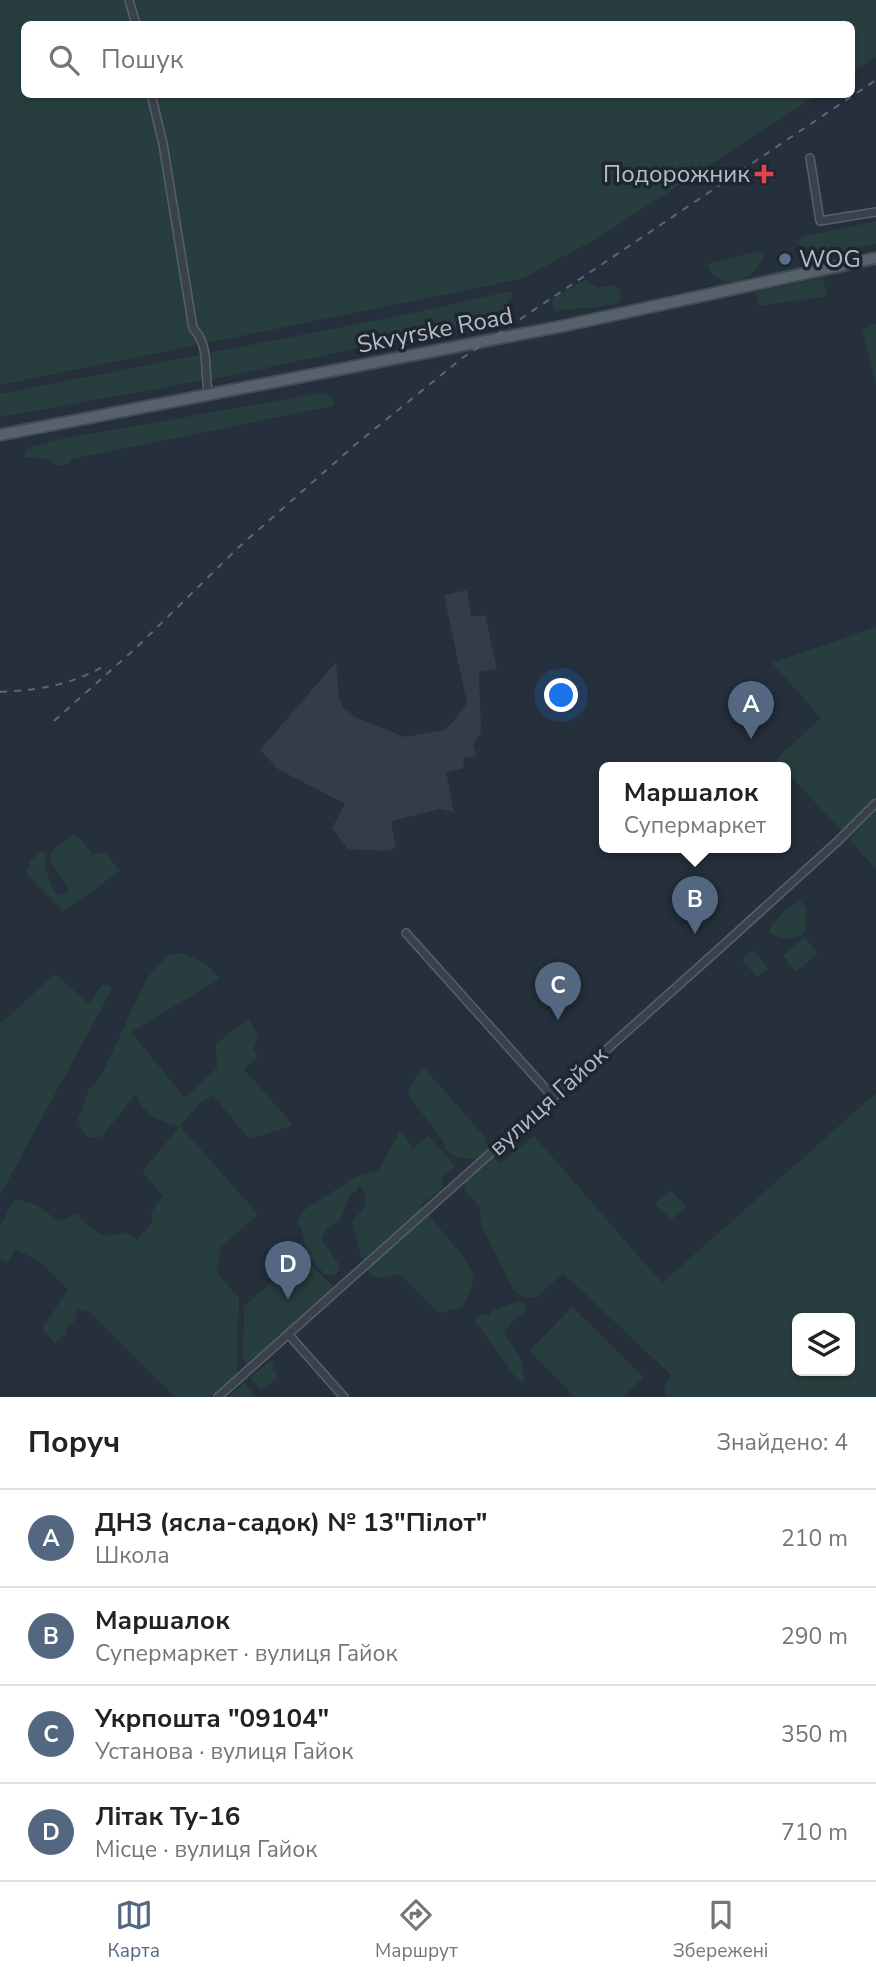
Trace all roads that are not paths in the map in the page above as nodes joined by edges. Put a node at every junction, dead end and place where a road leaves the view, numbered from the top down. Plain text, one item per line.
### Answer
1 (129, 0) edge
2 (135, 21) edge
3 (152, 98) edge
4 (810, 158) dead end
5 (876, 212) edge
6 (876, 258) edge
7 (209, 395) junction
8 (0, 435) edge
9 (876, 803) edge
10 (405, 933) dead end
11 (553, 1097) junction
12 (289, 1335) junction
13 (218, 1397) edge
14 (344, 1397) edge

1 - 2 street
3 - 7 street
4 - 5 street
6 - 7 main road, Skvyrske Road
7 - 8 main road, Skvyrske Road
9 - 11 street, вулиця Гайок
10 - 11 street
11 - 12 street, вулиця Гайок
12 - 13 street, вулиця Гайок
12 - 14 street

